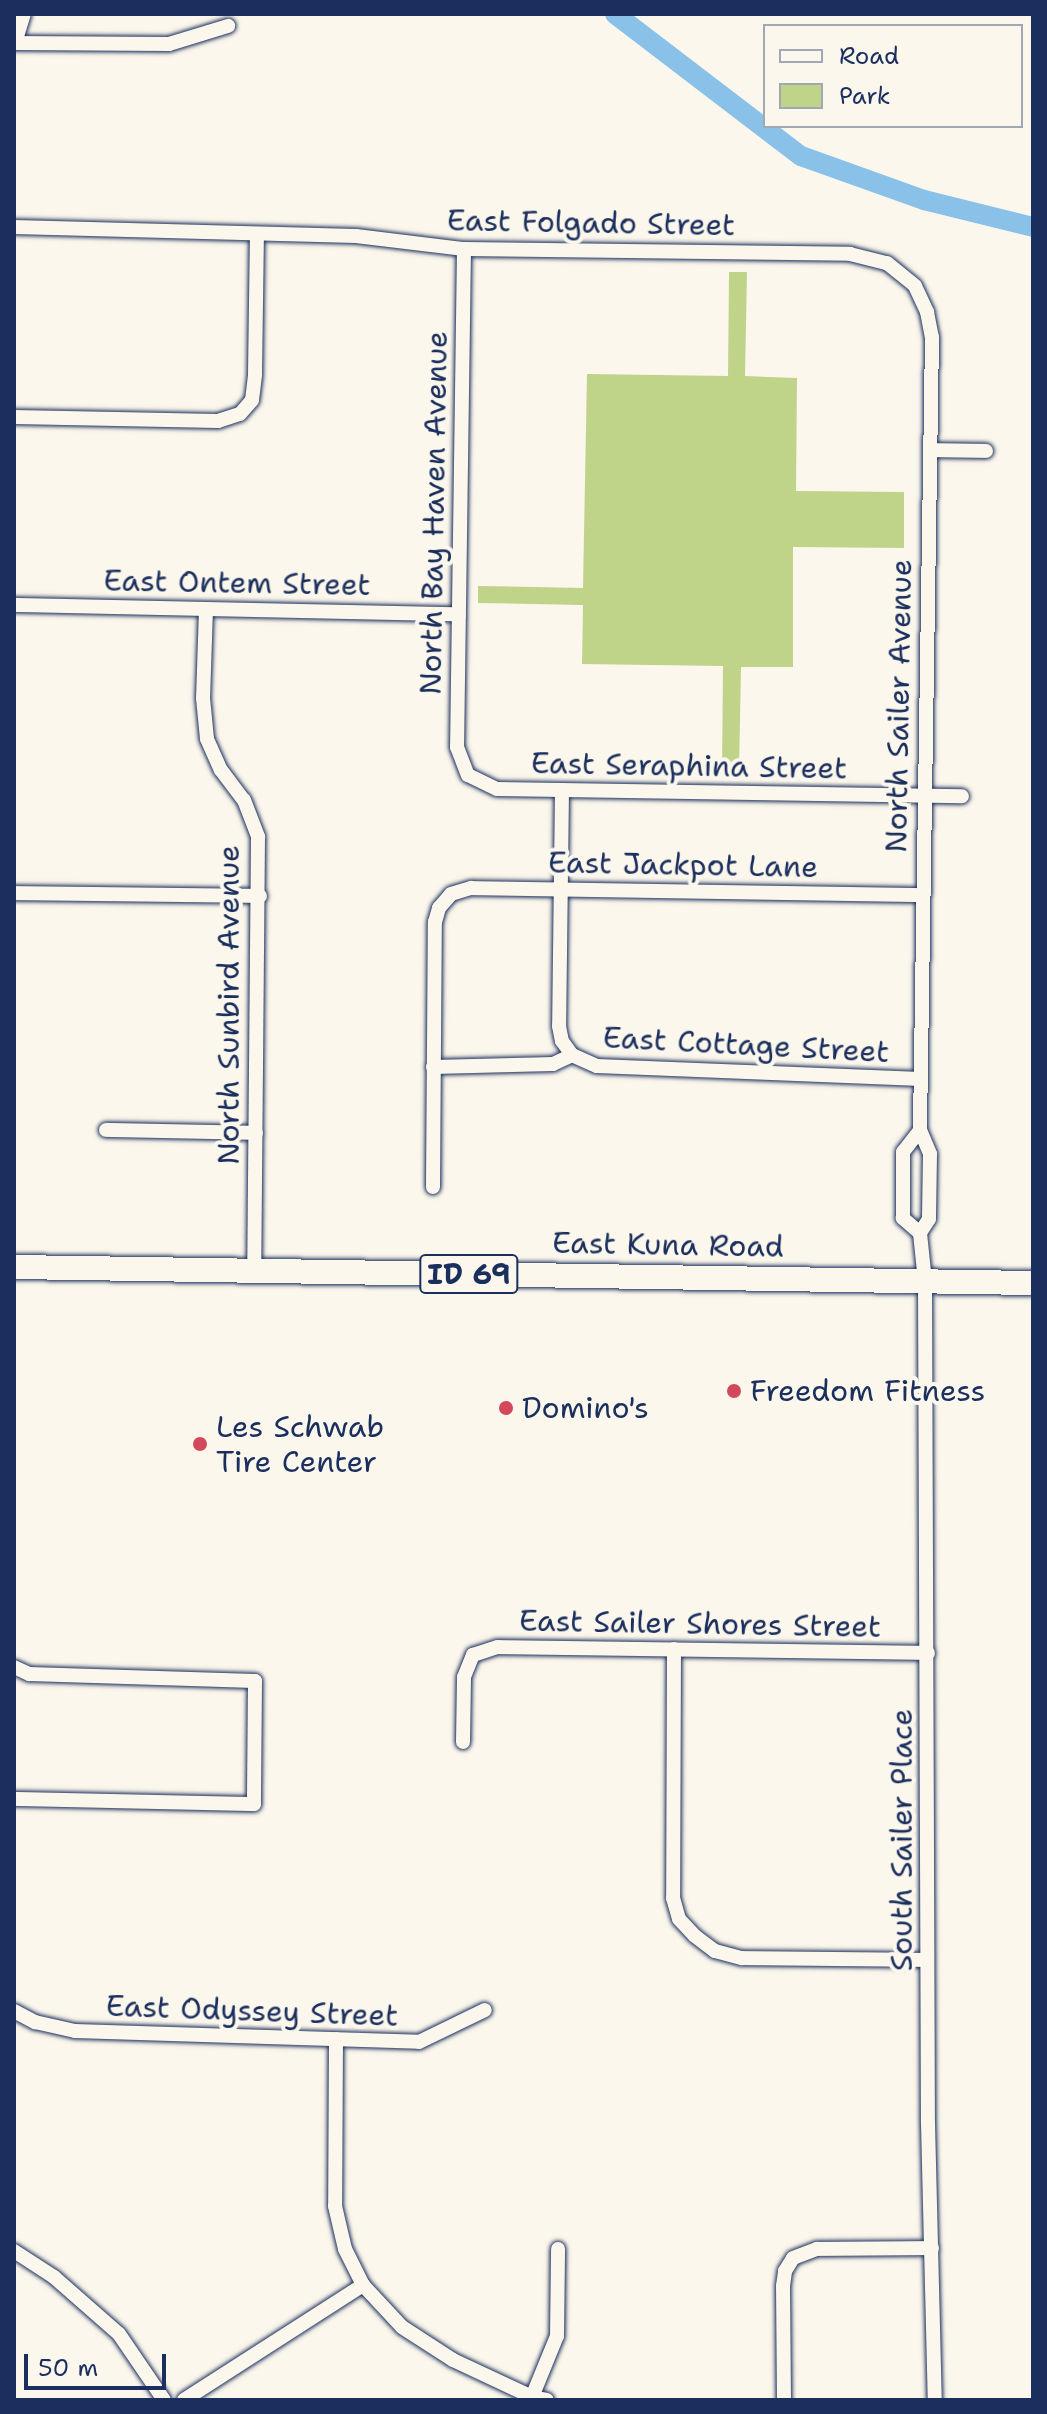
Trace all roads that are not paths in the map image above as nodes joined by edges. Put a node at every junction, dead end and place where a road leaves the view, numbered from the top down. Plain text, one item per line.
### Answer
1 (24, 14) edge
2 (228, 26) dead end
3 (14, 43) edge
4 (14, 227) edge
5 (257, 234) junction
6 (464, 249) junction
7 (915, 286) joint
8 (14, 417) edge
9 (930, 450) junction
10 (986, 451) dead end
11 (14, 605) edge
12 (206, 609) junction
13 (459, 614) junction
14 (468, 775) joint
15 (562, 790) junction
16 (924, 795) junction
17 (962, 796) dead end
18 (562, 890) junction
19 (14, 893) edge
20 (922, 895) junction
21 (260, 896) junction
22 (572, 1055) junction
23 (433, 1067) junction
24 (921, 1079) junction
25 (106, 1130) dead end
26 (920, 1130) junction
27 (256, 1133) junction
28 (433, 1187) dead end
29 (920, 1233) junction
30 (14, 1267) edge
31 (254, 1271) junction
32 (925, 1281) junction
33 (1033, 1283) edge
34 (674, 1649) junction
35 (928, 1653) junction
36 (14, 1667) edge
37 (463, 1742) dead end
38 (14, 1799) edge
39 (927, 1960) junction
40 (485, 2010) dead end
41 (14, 2011) edge
42 (336, 2039) junction
43 (932, 2248) junction
44 (558, 2249) dead end
45 (14, 2251) edge
46 (363, 2285) junction
47 (540, 2398) edge
48 (164, 2400) edge
49 (184, 2400) edge
50 (784, 2400) edge
51 (935, 2400) edge

1 - 3 street
2 - 3 street
4 - 5 street, East Folgado Street
5 - 6 street, East Folgado Street
5 - 8 street
6 - 7 street, East Folgado Street
6 - 13 street, North Bay Haven Avenue
7 - 9 street, North Sailer Avenue
9 - 10 street
9 - 16 street, North Sailer Avenue
11 - 12 street, East Ontem Street
12 - 13 street, East Ontem Street
12 - 21 street, North Sunbird Avenue
13 - 14 street, North Bay Haven Avenue
14 - 15 street, East Seraphina Street
15 - 16 street, East Seraphina Street
15 - 18 street
16 - 17 street, East Seraphina Street
16 - 20 street, North Sailer Avenue
18 - 20 street, East Jackpot Lane
18 - 22 street
18 - 23 street, East Jackpot Lane
19 - 21 street
20 - 24 street, North Sailer Avenue
21 - 27 street, North Sunbird Avenue
22 - 23 street
22 - 24 street, East Cottage Street
23 - 28 street
24 - 26 street, North Sailer Avenue
25 - 27 street
26 - 29 street, North Sailer Avenue
26 - 29 street, North Sailer Avenue
27 - 31 street, North Sunbird Avenue
29 - 32 street, North Sailer Avenue
30 - 31 main road, East Kuna Road / ID 69
31 - 32 main road, East Kuna Road / ID 69
32 - 33 main road, East Kuna Road / ID 69
32 - 35 street, South Sailer Place
34 - 35 street, East Sailer Shores Street
34 - 37 street, East Sailer Shores Street
34 - 39 street
35 - 39 street, South Sailer Place
36 - 38 street
39 - 43 street, South Sailer Place
40 - 42 street, East Odyssey Street
41 - 42 street, East Odyssey Street
42 - 46 street
43 - 50 street
43 - 51 street, South Sailer Place
44 - 47 street
45 - 48 street
46 - 47 street
46 - 49 street

